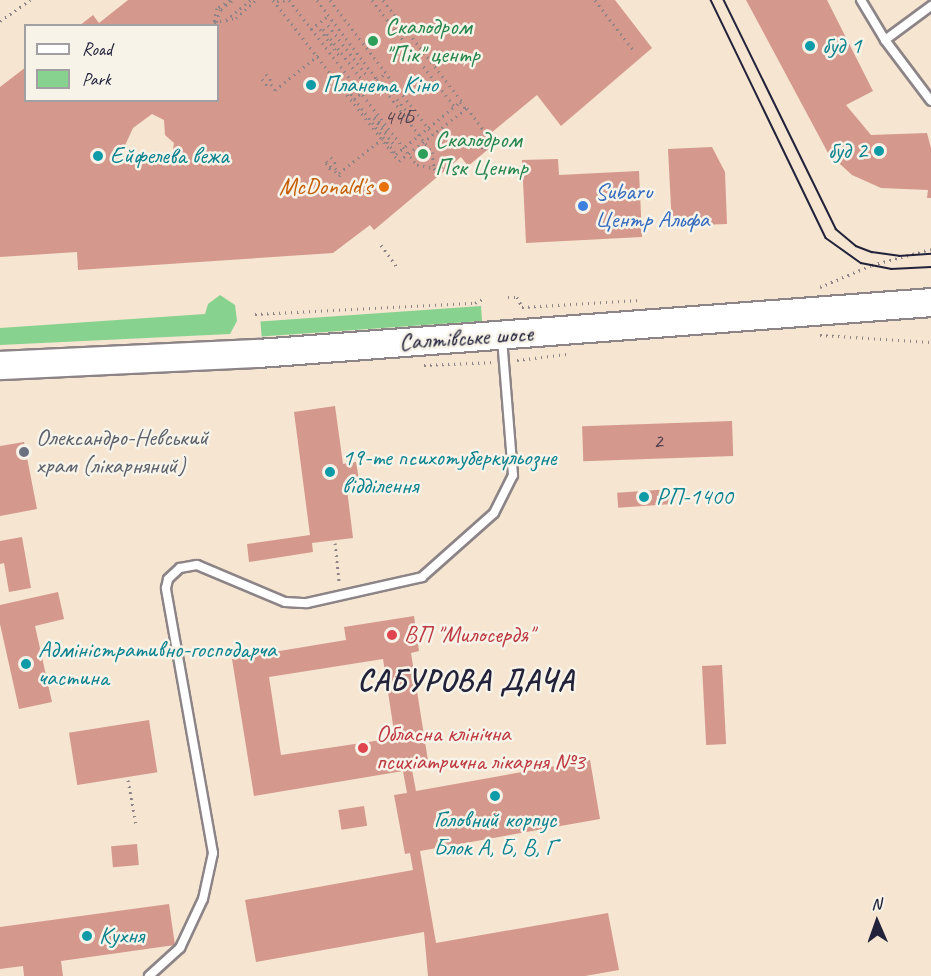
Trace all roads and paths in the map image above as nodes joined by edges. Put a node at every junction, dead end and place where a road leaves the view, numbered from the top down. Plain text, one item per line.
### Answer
1 (30, 0) edge
2 (231, 0) edge
3 (254, 0) edge
4 (274, 0) edge
5 (290, 0) edge
6 (317, 0) edge
7 (330, 0) edge
8 (372, 0) edge
9 (383, 0) edge
10 (595, 0) edge
11 (861, 0) edge
12 (281, 2) edge
13 (931, 6) edge
14 (285, 7) junction
15 (328, 16) junction
16 (0, 21) edge
17 (311, 29) junction
18 (885, 40) junction
19 (348, 51) dead end
20 (634, 51) dead end
21 (320, 55) junction
22 (339, 55) dead end
23 (386, 73) junction
24 (264, 77) dead end
25 (368, 77) dead end
26 (363, 81) dead end
27 (353, 100) junction
28 (931, 101) edge
29 (455, 107) junction
30 (467, 108) junction
31 (412, 118) dead end
32 (429, 128) junction
33 (417, 130) dead end
34 (390, 135) dead end
35 (433, 135) junction
36 (383, 138) junction
37 (489, 140) junction
38 (476, 141) dead end
39 (396, 147) dead end
40 (481, 147) dead end
41 (434, 168) junction
42 (334, 169) junction
43 (439, 176) dead end
44 (381, 245) dead end
45 (931, 249) edge
46 (397, 267) dead end
47 (810, 291) dead end
48 (508, 297) dead end
49 (483, 299) dead end
50 (649, 299) dead end
51 (931, 302) edge
52 (255, 314) dead end
53 (815, 334) dead end
54 (501, 336) junction
55 (931, 342) edge
56 (0, 365) edge
57 (335, 543) dead end
58 (341, 595) junction
59 (128, 780) dead end
60 (136, 824) dead end
61 (149, 976) edge

1 - 16 path
2 - 3 path
4 - 5 path
4 - 12 path
4 - 14 path
5 - 14 path
5 - 17 path
6 - 15 path
7 - 23 path
7 - 32 path
8 - 29 path
9 - 30 path
10 - 20 path
11 - 18 lane
12 - 21 path
13 - 18 lane
14 - 21 path
15 - 17 path
15 - 41 path
17 - 41 path
18 - 28 lane
19 - 25 path
21 - 24 path
21 - 27 path
21 - 36 path
22 - 26 path
23 - 27 path
23 - 35 path
27 - 36 path
29 - 32 path
29 - 37 path
30 - 35 path
30 - 37 path
31 - 33 path
32 - 36 path
34 - 39 path
35 - 36 path
36 - 42 path
37 - 38 path
37 - 40 path
41 - 43 path
42 - 42 path
44 - 46 path
45 - 47 path
48 - 50 path
49 - 52 path
51 - 54 main road, Салтівське шосе
53 - 55 path
54 - 56 main road, Салтівське шосе
54 - 58 lane
57 - 58 path
58 - 61 lane
59 - 60 path

